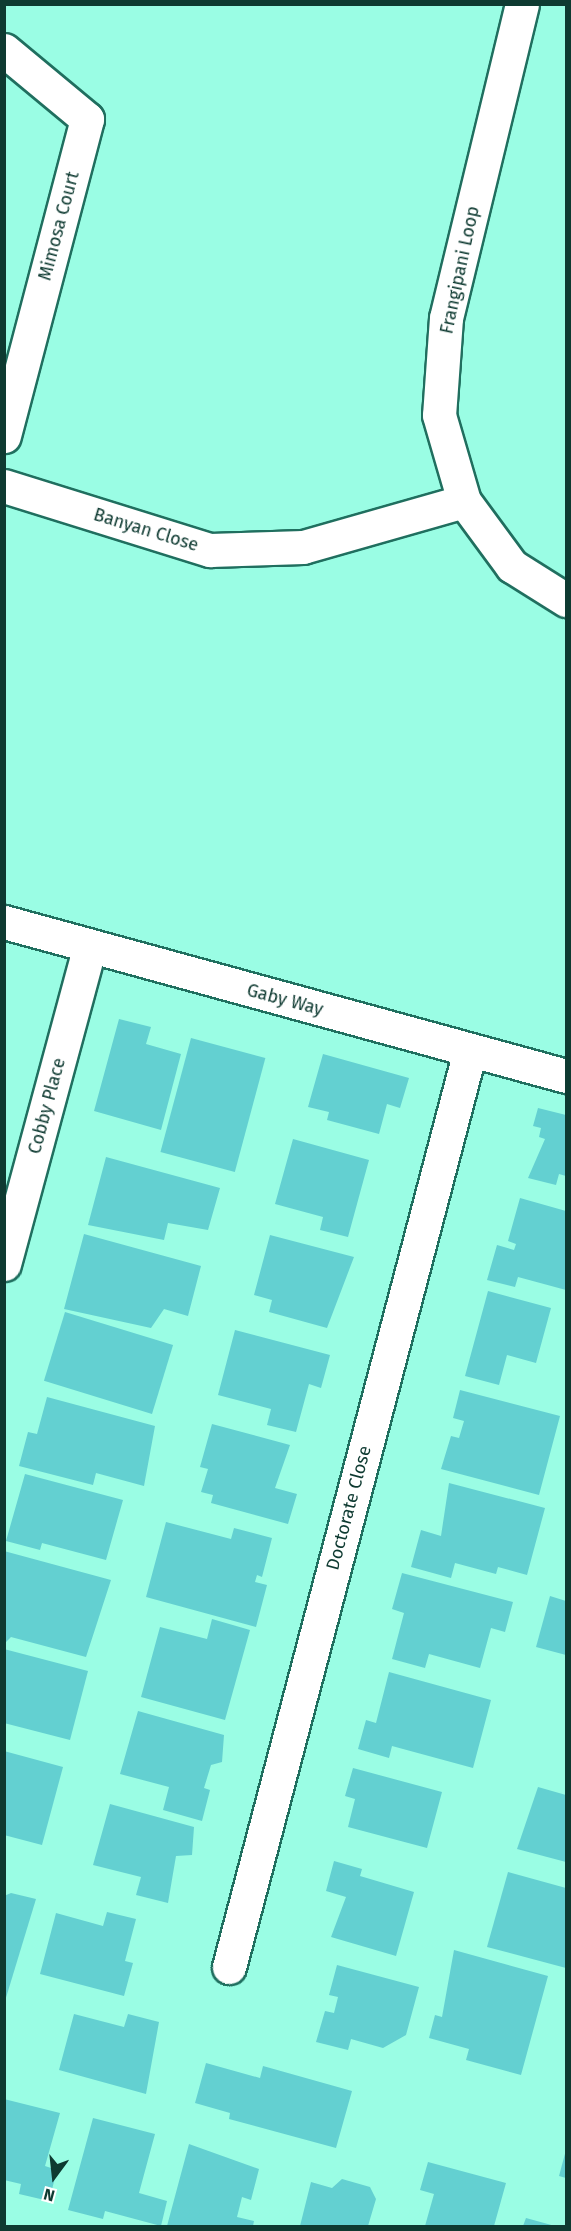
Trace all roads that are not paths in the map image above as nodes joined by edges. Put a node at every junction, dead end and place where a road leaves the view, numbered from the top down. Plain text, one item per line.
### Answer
1 (522, 4) edge
2 (4, 50) edge
3 (4, 436) edge
4 (4, 486) edge
5 (464, 501) junction
6 (567, 600) edge
7 (4, 922) edge
8 (89, 948) junction
9 (470, 1050) junction
10 (567, 1076) edge
11 (4, 1264) edge
12 (229, 1967) dead end

1 - 5 street, Frangipani Loop
2 - 3 street, Mimosa Court
4 - 5 street, Banyan Close
5 - 6 street, Frangipani Loop
7 - 8 street, Gaby Way
8 - 9 street, Gaby Way
8 - 11 street, Cobby Place
9 - 10 street, Gaby Way
9 - 12 street, Doctorate Close

